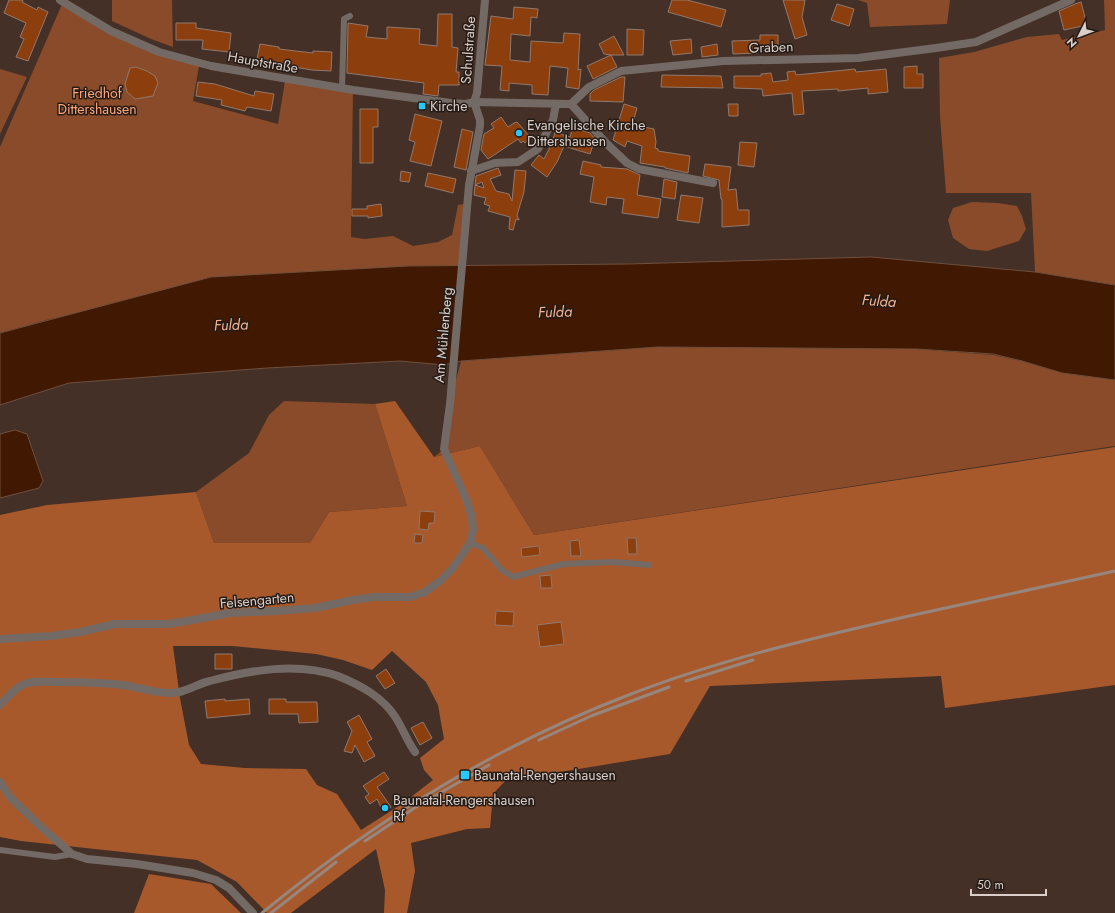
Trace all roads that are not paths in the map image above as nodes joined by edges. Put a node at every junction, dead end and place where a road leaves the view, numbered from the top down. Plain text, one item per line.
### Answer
1 (485, 0) edge
2 (1071, 0) edge
3 (62, 1) edge
4 (350, 16) dead end
5 (342, 88) junction
6 (474, 102) junction
7 (556, 104) junction
8 (571, 104) junction
9 (471, 171) junction
10 (712, 183) dead end
11 (470, 543) junction
12 (458, 562) joint
13 (649, 565) dead end
14 (0, 639) edge
15 (0, 705) edge
16 (415, 752) dead end
17 (0, 782) edge
18 (0, 850) edge
19 (72, 854) junction
20 (251, 910) edge

1 - 6 street, Schulstraße
2 - 8 street, Graben
3 - 5 street, Hauptstraße
4 - 5 lane
5 - 6 street, Hauptstraße
6 - 7 street
6 - 9 street, Am Mühlenberg
7 - 8 street
7 - 9 street
8 - 10 street
9 - 11 street, Am Mühlenberg
11 - 12 street, Am Mühlenberg
11 - 13 lane
12 - 14 street, Felsengarten
15 - 16 street
17 - 19 street
18 - 19 lane
19 - 20 street

